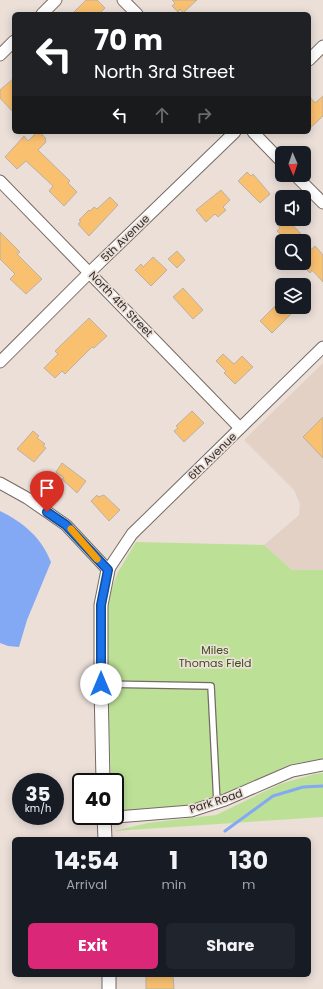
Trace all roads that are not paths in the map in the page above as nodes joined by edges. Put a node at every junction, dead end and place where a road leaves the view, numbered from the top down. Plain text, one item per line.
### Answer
1 (56, 0) edge
2 (123, 0) edge
3 (44, 12) edge
4 (135, 12) edge
5 (12, 43) edge
6 (323, 46) edge
7 (0, 55) edge
8 (311, 58) edge
9 (233, 134) edge
10 (254, 134) edge
11 (275, 155) edge
12 (0, 181) edge
13 (302, 182) edge
14 (323, 203) edge
15 (90, 272) junction
16 (323, 347) edge
17 (0, 362) edge
18 (240, 428) junction
19 (0, 483) edge
20 (108, 570) junction
21 (101, 684) junction
22 (323, 765) edge
23 (103, 773) edge
24 (217, 803) junction
25 (124, 816) edge
26 (104, 825) edge
27 (105, 837) edge
28 (109, 977) edge
29 (109, 989) edge

1 - 3 street
2 - 4 street
5 - 7 street
6 - 8 street
9 - 15 street, 5th Avenue
10 - 11 street
12 - 15 street, North 4th Street
13 - 14 street
15 - 17 street, 5th Avenue
15 - 18 street, North 4th Street
16 - 18 street, 6th Avenue
18 - 20 street, 6th Avenue
19 - 20 street
20 - 21 street
21 - 23 street
21 - 24 lane
22 - 24 street, Park Road
24 - 25 street, Park Road
26 - 27 street
28 - 29 street

